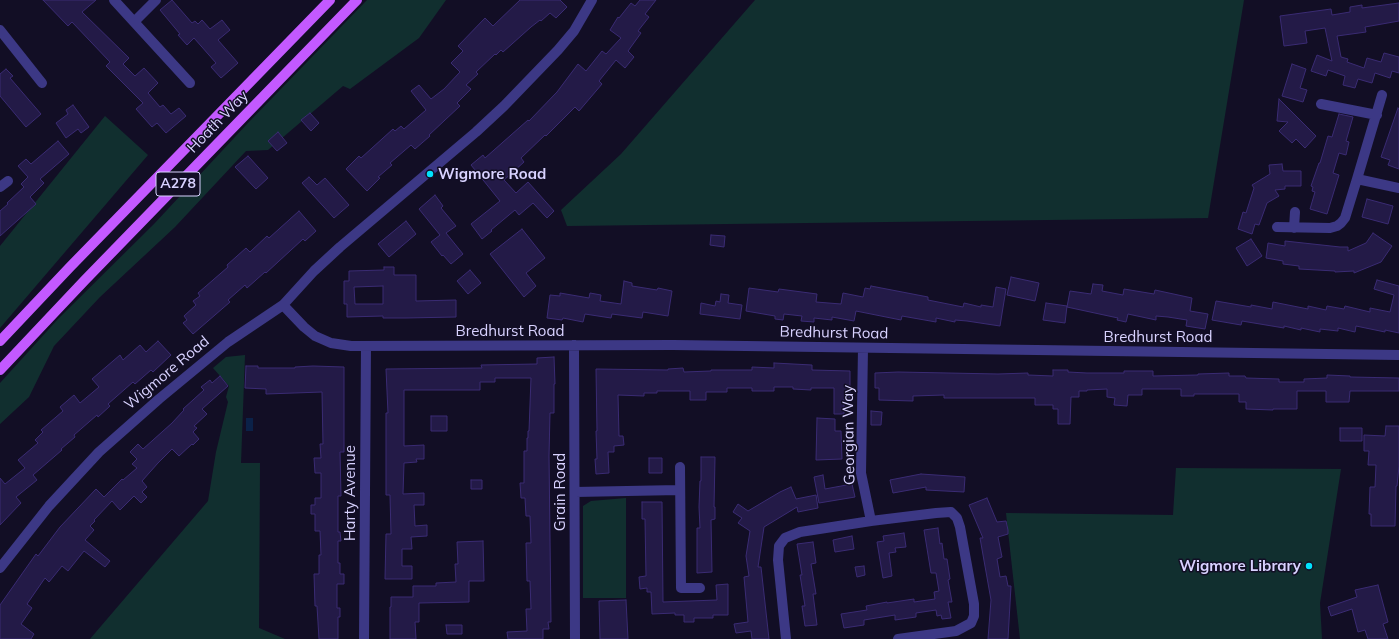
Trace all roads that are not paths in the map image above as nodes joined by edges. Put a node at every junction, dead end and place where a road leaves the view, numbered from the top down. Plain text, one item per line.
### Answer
1 (114, 0) edge
2 (156, 0) edge
3 (330, 0) edge
4 (358, 0) edge
5 (590, 1) edge
6 (134, 22) junction
7 (0, 30) edge
8 (42, 83) dead end
9 (190, 83) dead end
10 (1382, 95) dead end
11 (1321, 104) dead end
12 (1376, 115) junction
13 (1358, 179) junction
14 (1399, 188) edge
15 (1294, 212) dead end
16 (1277, 227) dead end
17 (1294, 228) junction
18 (283, 305) junction
19 (0, 340) edge
20 (574, 345) junction
21 (366, 346) junction
22 (863, 348) junction
23 (1399, 355) edge
24 (0, 370) edge
25 (680, 467) dead end
26 (679, 490) junction
27 (575, 492) junction
28 (871, 521) junction
29 (0, 568) edge
30 (700, 588) dead end
31 (911, 638) edge
32 (364, 639) edge
33 (575, 639) edge
34 (786, 639) edge
35 (898, 639) edge

1 - 6 street
2 - 6 street
3 - 19 main road, Hoath Way / A278
4 - 24 main road, Hoath Way / A278
5 - 18 street, Wigmore Road
6 - 9 street
7 - 8 street
10 - 12 street
11 - 12 street
12 - 13 street
13 - 14 street
13 - 17 street
15 - 17 street
16 - 17 street
18 - 21 street, Bredhurst Road
18 - 29 street, Wigmore Road
20 - 21 street, Bredhurst Road
20 - 22 street, Bredhurst Road
20 - 27 street, Grain Road
21 - 32 street, Harty Avenue
22 - 23 street, Bredhurst Road
22 - 28 street, Georgian Way
25 - 26 street
26 - 27 street
26 - 30 street
27 - 33 street, Grain Road
28 - 31 street
28 - 34 street
31 - 35 street

